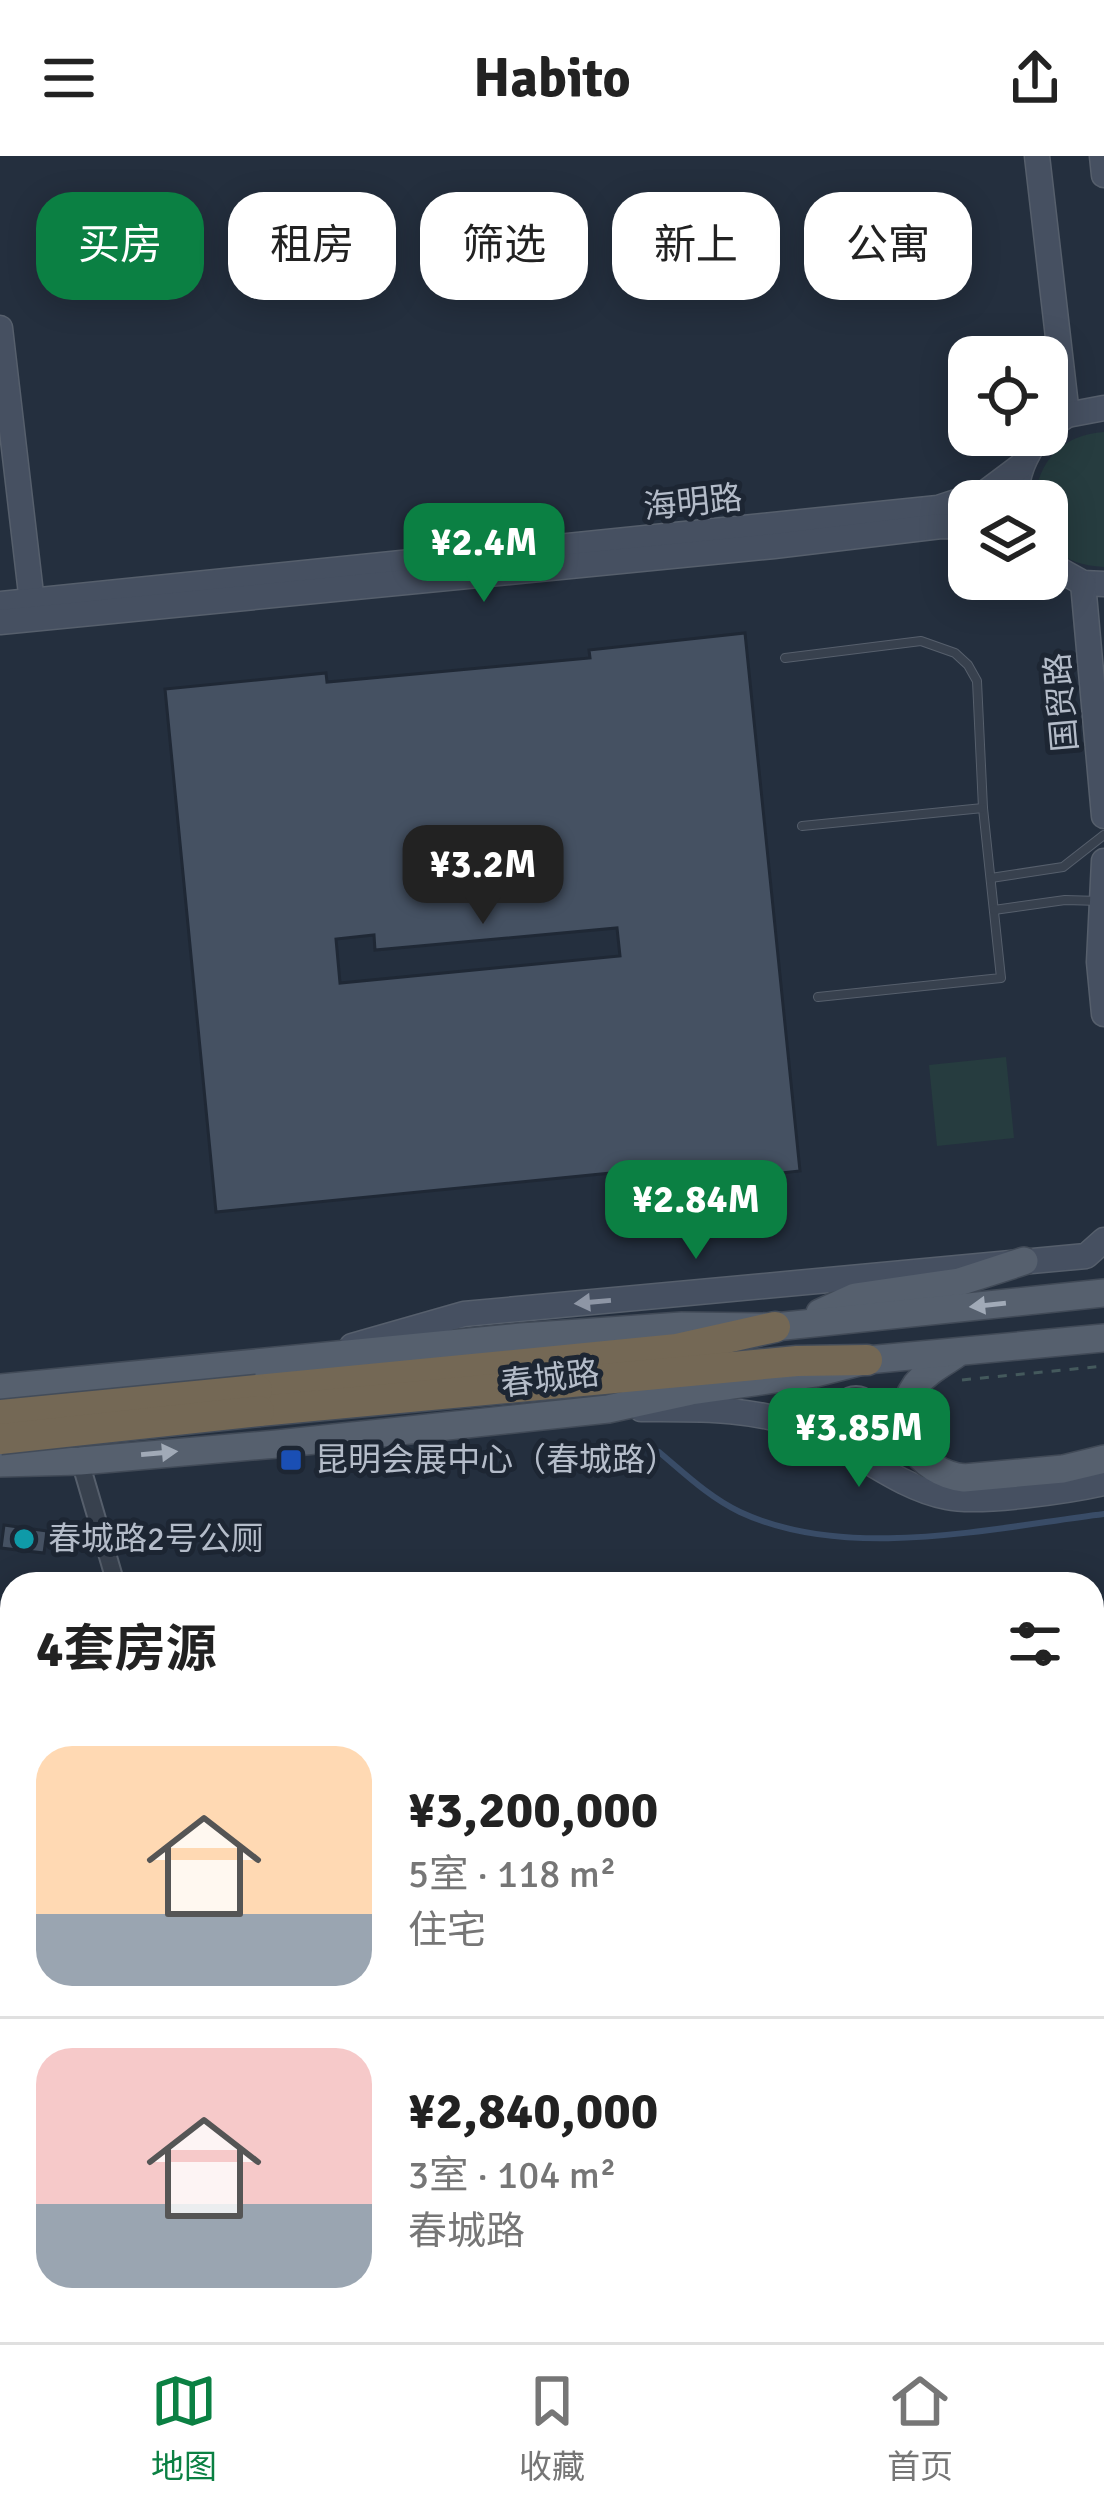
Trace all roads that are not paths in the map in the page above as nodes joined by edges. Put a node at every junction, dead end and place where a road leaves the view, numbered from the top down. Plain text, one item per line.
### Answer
1 (1037, 156) edge
2 (1102, 156) edge
3 (1104, 175) edge
4 (0, 328) edge
5 (1051, 336) edge
6 (1104, 408) edge
7 (1068, 419) edge
8 (1027, 456) edge
9 (1022, 465) junction
10 (1019, 480) edge
11 (948, 526) edge
12 (1094, 583) edge
13 (0, 604) edge
14 (32, 610) junction
15 (0, 622) edge
16 (785, 658) dead end
17 (983, 808) junction
18 (1104, 817) edge
19 (802, 826) dead end
20 (1104, 835) edge
21 (1104, 861) edge
22 (991, 878) junction
23 (1102, 901) edge
24 (994, 910) junction
25 (818, 997) dead end
26 (1104, 1014) edge
27 (1104, 1240) edge
28 (1024, 1261) junction
29 (1104, 1293) edge
30 (786, 1325) junction
31 (1104, 1338) edge
32 (960, 1352) junction
33 (323, 1354) junction
34 (867, 1360) junction
35 (0, 1386) edge
36 (258, 1400) junction
37 (608, 1409) junction
38 (0, 1415) edge
39 (0, 1439) edge
40 (1104, 1460) edge
41 (80, 1461) junction
42 (0, 1463) edge
43 (0, 1475) edge
44 (1104, 1483) edge
45 (112, 1572) edge

1 - 5 street
2 - 3 street
4 - 14 street
6 - 7 street
8 - 9 street
9 - 10 street
9 - 14 street, 海明路
11 - 14 street, 海明路
12 - 18 street, 国贸路
13 - 14 street, 海明路
14 - 15 street, 海明路
16 - 17 lane
17 - 19 lane
17 - 22 lane
20 - 22 lane
21 - 23 street
22 - 24 lane
23 - 24 lane
23 - 26 street
24 - 25 lane
27 - 28 street
28 - 30 main road
28 -> 33 street
29 -> 30 main road, 春城路
30 - 33 main road, 春城路
30 - 36 highway
31 - 32 main road, 春城路
32 - 34 main road, 春城路
32 - 40 main road
33 - 35 main road, 春城路
34 - 36 highway
34 - 37 main road, 春城路
36 - 38 highway, bridge
36 - 39 highway, bridge
41 -> 37 main road, 春城路
37 - 44 street
41 - 42 main road, 春城路
41 - 43 main road
41 - 45 street

